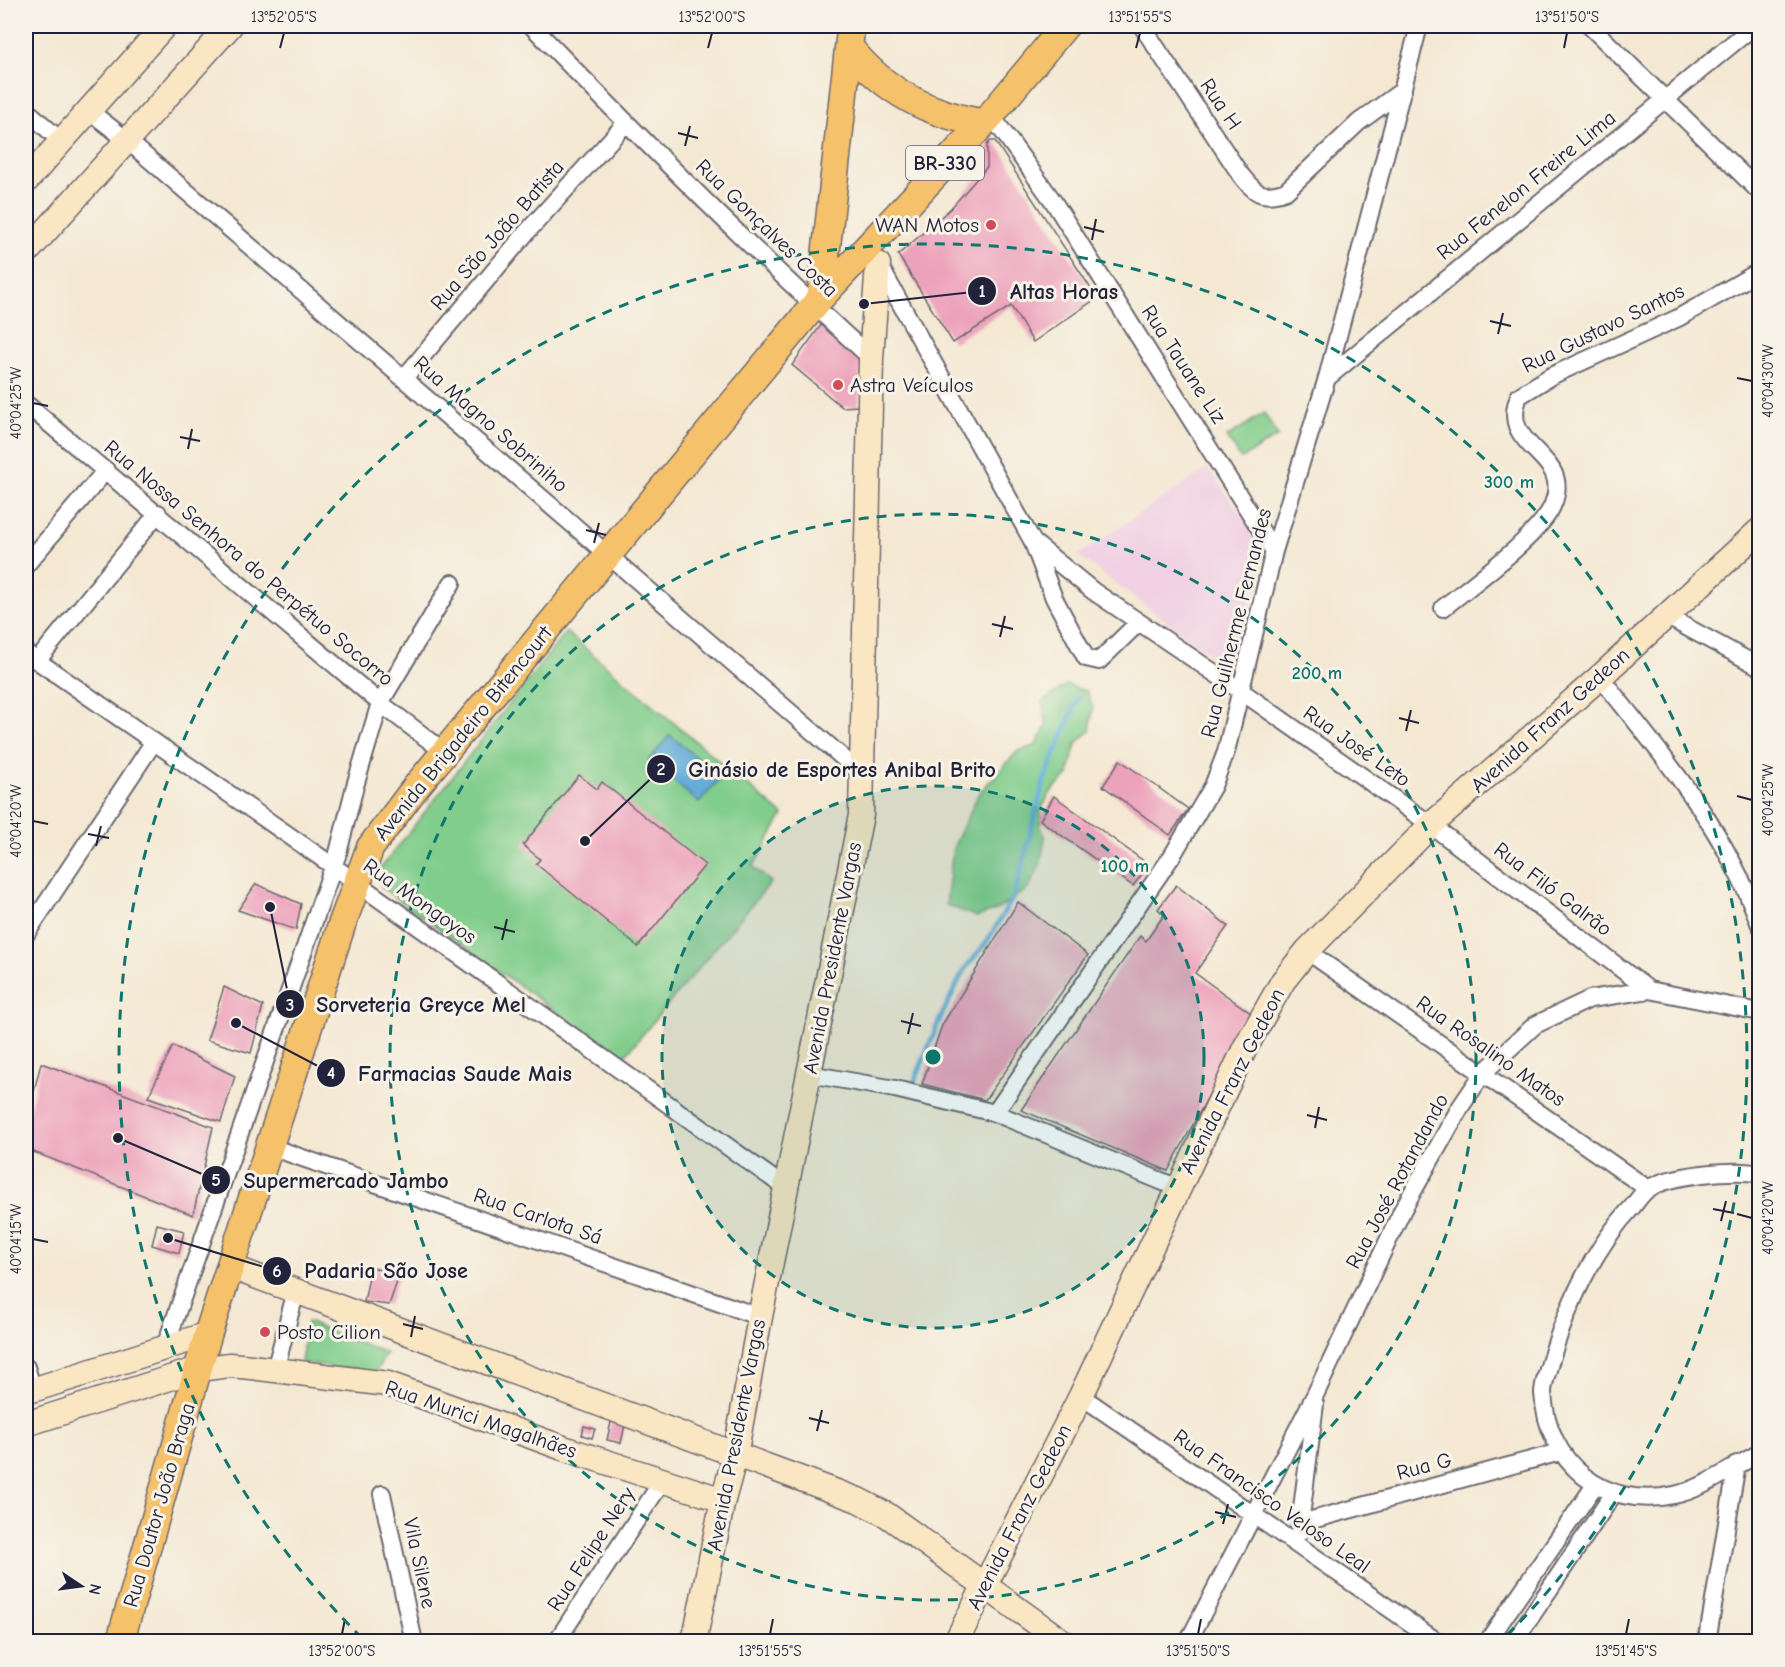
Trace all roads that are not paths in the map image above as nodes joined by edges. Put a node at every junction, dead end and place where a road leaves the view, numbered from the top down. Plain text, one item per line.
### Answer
1 (164, 26) edge
2 (230, 26) edge
3 (532, 26) edge
4 (1065, 26) edge
5 (1142, 26) edge
6 (1590, 26) edge
7 (1754, 26) edge
8 (1416, 28) edge
9 (850, 36) edge
10 (1403, 90) junction
11 (1666, 99) junction
12 (26, 110) edge
13 (88, 110) junction
14 (987, 119) junction
15 (626, 123) junction
16 (61, 141) junction
17 (128, 141) junction
18 (26, 180) edge
19 (1760, 192) edge
20 (26, 253) edge
21 (874, 254) junction
22 (1760, 271) edge
23 (818, 302) junction
24 (872, 358) junction
25 (404, 378) junction
26 (1327, 378) junction
27 (26, 404) edge
28 (106, 471) junction
29 (158, 513) junction
30 (1760, 530) edge
31 (1033, 542) junction
32 (1274, 551) junction
33 (609, 556) junction
34 (26, 565) edge
35 (452, 583) dead end
36 (1443, 609) dead end
37 (1666, 616) junction
38 (1139, 622) junction
39 (31, 657) edge
40 (1760, 667) edge
41 (1600, 676) junction
42 (1241, 691) junction
43 (380, 704) junction
44 (153, 743) junction
45 (446, 753) junction
46 (863, 775) junction
47 (1431, 825) junction
48 (333, 866) junction
49 (356, 883) junction
50 (1760, 925) edge
51 (26, 934) edge
52 (1306, 951) junction
53 (1649, 990) junction
54 (1760, 1012) edge
55 (1484, 1072) junction
56 (809, 1074) junction
57 (995, 1113) junction
58 (267, 1146) junction
59 (1760, 1174) edge
60 (786, 1188) junction
61 (1178, 1188) junction
62 (1648, 1189) junction
63 (231, 1267) junction
64 (296, 1291) junction
65 (760, 1317) junction
66 (208, 1334) junction
67 (165, 1347) junction
68 (26, 1367) edge
69 (198, 1369) junction
70 (275, 1370) junction
71 (29, 1391) edge
72 (1316, 1393) junction
73 (1080, 1396) junction
74 (26, 1424) edge
75 (1560, 1452) junction
76 (1760, 1453) edge
77 (735, 1456) junction
78 (1737, 1464) junction
79 (663, 1480) junction
80 (1595, 1485) junction
81 (1614, 1493) junction
82 (382, 1494) dead end
83 (723, 1500) junction
84 (1252, 1514) junction
85 (1301, 1523) junction
86 (1295, 1545) junction
87 (984, 1584) junction
88 (120, 1641) edge
89 (414, 1641) edge
90 (556, 1641) edge
91 (694, 1641) edge
92 (956, 1641) edge
93 (1063, 1641) edge
94 (1188, 1641) edge
95 (1438, 1641) edge
96 (1486, 1641) edge
97 (1514, 1641) edge
98 (1707, 1641) edge

1 - 13 street
2 - 17 street
3 - 15 street, Rua Gonçalves Costa
4 - 14 main road, BR-330
5 - 10 street, Rua H
6 - 11 street
7 - 11 street, Rua Fenelon Freire Lima
8 - 10 street, Rua Guilherme Fernandes
9 - 14 main road
9 - 23 main road
10 - 26 street, Rua Guilherme Fernandes
11 - 19 street
11 - 26 street, Rua Fenelon Freire Lima
12 - 16 street
13 - 16 street
13 - 17 street, Rua Magno Sobriniho
14 - 21 main road, BR-330
14 - 32 street, Rua Tauane Liz
15 - 23 street, Rua Gonçalves Costa
15 - 25 street, Rua São João Batista
16 - 18 street
17 - 20 street
17 - 25 street, Rua Magno Sobriniho
21 - 23 main road, BR-330
21 - 24 street, Avenida Presidente Vargas
21 - 31 street, Rua José Leto
22 - 36 street, Rua Gustavo Santos
23 - 24 street, Rua Gonçalves Costa
23 - 33 main road, Avenida Brigadeiro Bitencourt
24 - 46 street, Avenida Presidente Vargas
25 - 33 street, Rua Magno Sobriniho
26 - 32 street, Rua Guilherme Fernandes
27 - 28 street, Rua Nossa Senhora do Perpétuo Socorro
28 - 29 street, Rua Nossa Senhora do Perpétuo Socorro
28 - 34 street
29 - 39 street
29 - 43 street, Rua Nossa Senhora do Perpétuo Socorro
30 - 37 street, Avenida Franz Gedeon
31 - 38 street, Rua José Leto
31 - 38 street, Rua José Leto
32 - 42 street, Rua Guilherme Fernandes
33 - 45 main road, Avenida Brigadeiro Bitencourt
33 - 46 street, Rua Magno Sobriniho
35 - 43 street
37 - 40 street
37 - 41 street, Avenida Franz Gedeon
38 - 42 street, Rua José Leto
39 - 44 street, Rua Mongoyos
41 - 47 street, Avenida Franz Gedeon
41 - 50 street
42 - 47 street, Rua José Leto
42 - 57 street, Rua Guilherme Fernandes
43 - 45 street, Rua Nossa Senhora do Perpétuo Socorro
43 - 48 street
44 - 48 street, Rua Mongoyos
44 - 51 street
45 - 49 main road, Avenida Brigadeiro Bitencourt
46 - 56 street, Avenida Presidente Vargas
47 - 52 street, Avenida Franz Gedeon
47 - 53 street, Rua Filó Galrão
48 - 49 street, Rua Mongoyos
48 - 67 street
49 - 58 main road, Avenida Brigadeiro Bitencourt
49 - 60 street, Rua Mongoyos
52 - 55 street, Rua Rosalino Matos
52 - 61 street, Avenida Franz Gedeon
53 - 54 street, Rua José Rotandando
53 - 55 street, Rua José Rotandando
55 - 62 street, Rua Rosalino Matos
55 - 72 street, Rua José Rotandando
56 - 57 street
56 - 60 street, Avenida Presidente Vargas
57 - 61 street
58 - 63 main road, Avenida Brigadeiro Bitencourt
58 - 65 street, Rua Carlota Sá
59 - 62 street
60 - 65 street, Avenida Presidente Vargas
61 - 73 street, Avenida Franz Gedeon
62 - 75 street
63 - 64 street
63 - 66 main road, Avenida Brigadeiro Bitencourt
64 - 70 street
64 - 77 street
65 - 77 street, Avenida Presidente Vargas
66 - 67 street
66 - 69 main road, Avenida Brigadeiro Bitencourt
67 - 71 street
68 - 71 street
69 - 70 street, Rua Murici Magalhães
69 - 74 street, Rua Murici Magalhães
69 - 88 main road, Rua Doutor João Braga
70 - 79 street, Rua Murici Magalhães
72 - 84 street, Rua José Rotandando
72 - 85 street, Rua José Rotandando
73 - 84 street, Rua Francisco Veloso Leal
73 - 87 street, Avenida Franz Gedeon
75 - 80 street
75 - 85 street, Rua G
76 - 78 street
77 - 83 street, Avenida Presidente Vargas
77 - 87 street
78 - 81 street
78 - 98 street
79 - 83 street, Rua Murici Magalhães
79 - 90 street, Rua Felipe Nery
80 - 81 street
80 - 96 street
81 - 97 street
82 - 89 street, Vila Silene
83 - 91 street, Avenida Presidente Vargas
84 - 86 street, Rua Francisco Veloso Leal
84 - 94 street, Rua José Rotandando
85 - 86 street, Rua José Rotandando
86 - 95 street, Rua Francisco Veloso Leal
87 - 92 street, Avenida Franz Gedeon
87 - 93 street

